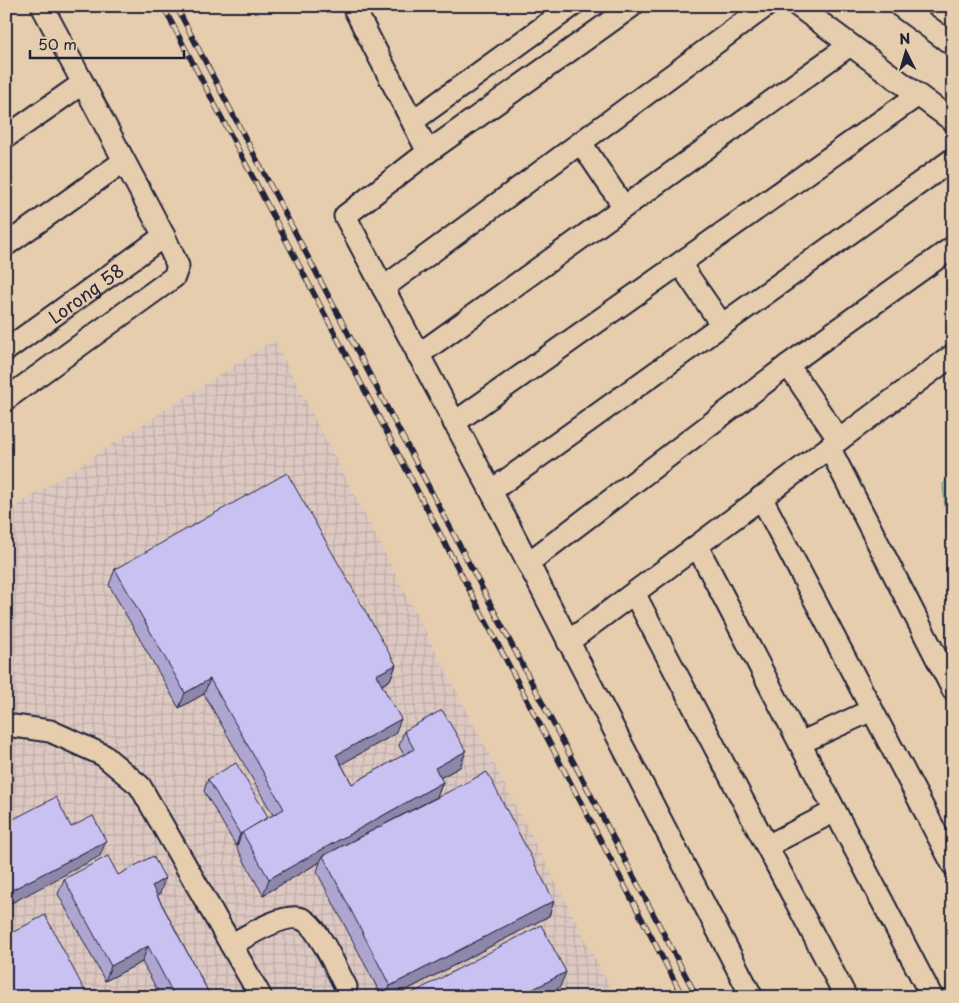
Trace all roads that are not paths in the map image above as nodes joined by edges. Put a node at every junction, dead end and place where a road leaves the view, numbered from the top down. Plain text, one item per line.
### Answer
1 (42, 6) edge
2 (353, 6) edge
3 (572, 6) edge
4 (632, 6) edge
5 (766, 6) edge
6 (798, 6) edge
7 (900, 6) edge
8 (850, 45) junction
9 (953, 45) edge
10 (83, 83) junction
11 (918, 95) junction
12 (953, 121) edge
13 (413, 122) junction
14 (6, 137) edge
15 (581, 142) junction
16 (428, 152) junction
17 (953, 159) edge
18 (124, 161) junction
19 (624, 207) junction
20 (164, 236) junction
21 (6, 246) edge
22 (953, 247) edge
23 (680, 264) junction
24 (383, 288) junction
25 (722, 325) junction
26 (6, 350) edge
27 (418, 355) junction
28 (953, 355) edge
29 (788, 365) junction
30 (6, 399) edge
31 (454, 423) junction
32 (834, 443) junction
33 (492, 491) junction
34 (762, 498) junction
35 (697, 546) junction
36 (528, 563) junction
37 (634, 593) junction
38 (568, 642) junction
39 (953, 690) edge
40 (872, 710) junction
41 (6, 725) edge
42 (800, 743) junction
43 (835, 811) junction
44 (767, 846) junction
45 (953, 865) edge
46 (231, 945) junction
47 (346, 987) dead end
48 (260, 997) edge
49 (752, 997) edge
50 (846, 997) edge
51 (932, 997) edge

1 - 10 street
2 - 13 street
3 - 13 street
4 - 16 street
5 - 15 street
6 - 8 street
7 - 9 street
8 - 11 street
8 - 19 street
10 - 14 street
10 - 18 street
11 - 12 street
11 - 23 street
13 - 16 street
15 - 19 street
15 - 24 street
16 - 24 street
17 - 25 street
18 - 20 street
18 - 21 street
19 - 27 street
20 - 26 street, Lorong 58
20 - 30 street
22 - 29 street
23 - 25 street
23 - 31 street
24 - 27 street
25 - 33 street
27 - 31 street
28 - 32 street
29 - 32 street
29 - 36 street
31 - 33 street
32 - 34 street
32 - 39 street
33 - 36 street
34 - 35 street
34 - 40 street
35 - 37 street
35 - 42 street
36 - 38 street
37 - 38 street
37 - 44 street
38 - 49 street
40 - 42 street
40 - 45 street
41 - 46 street
42 - 43 street
43 - 44 street
43 - 51 street
44 - 50 street
46 - 47 street
46 - 48 street

